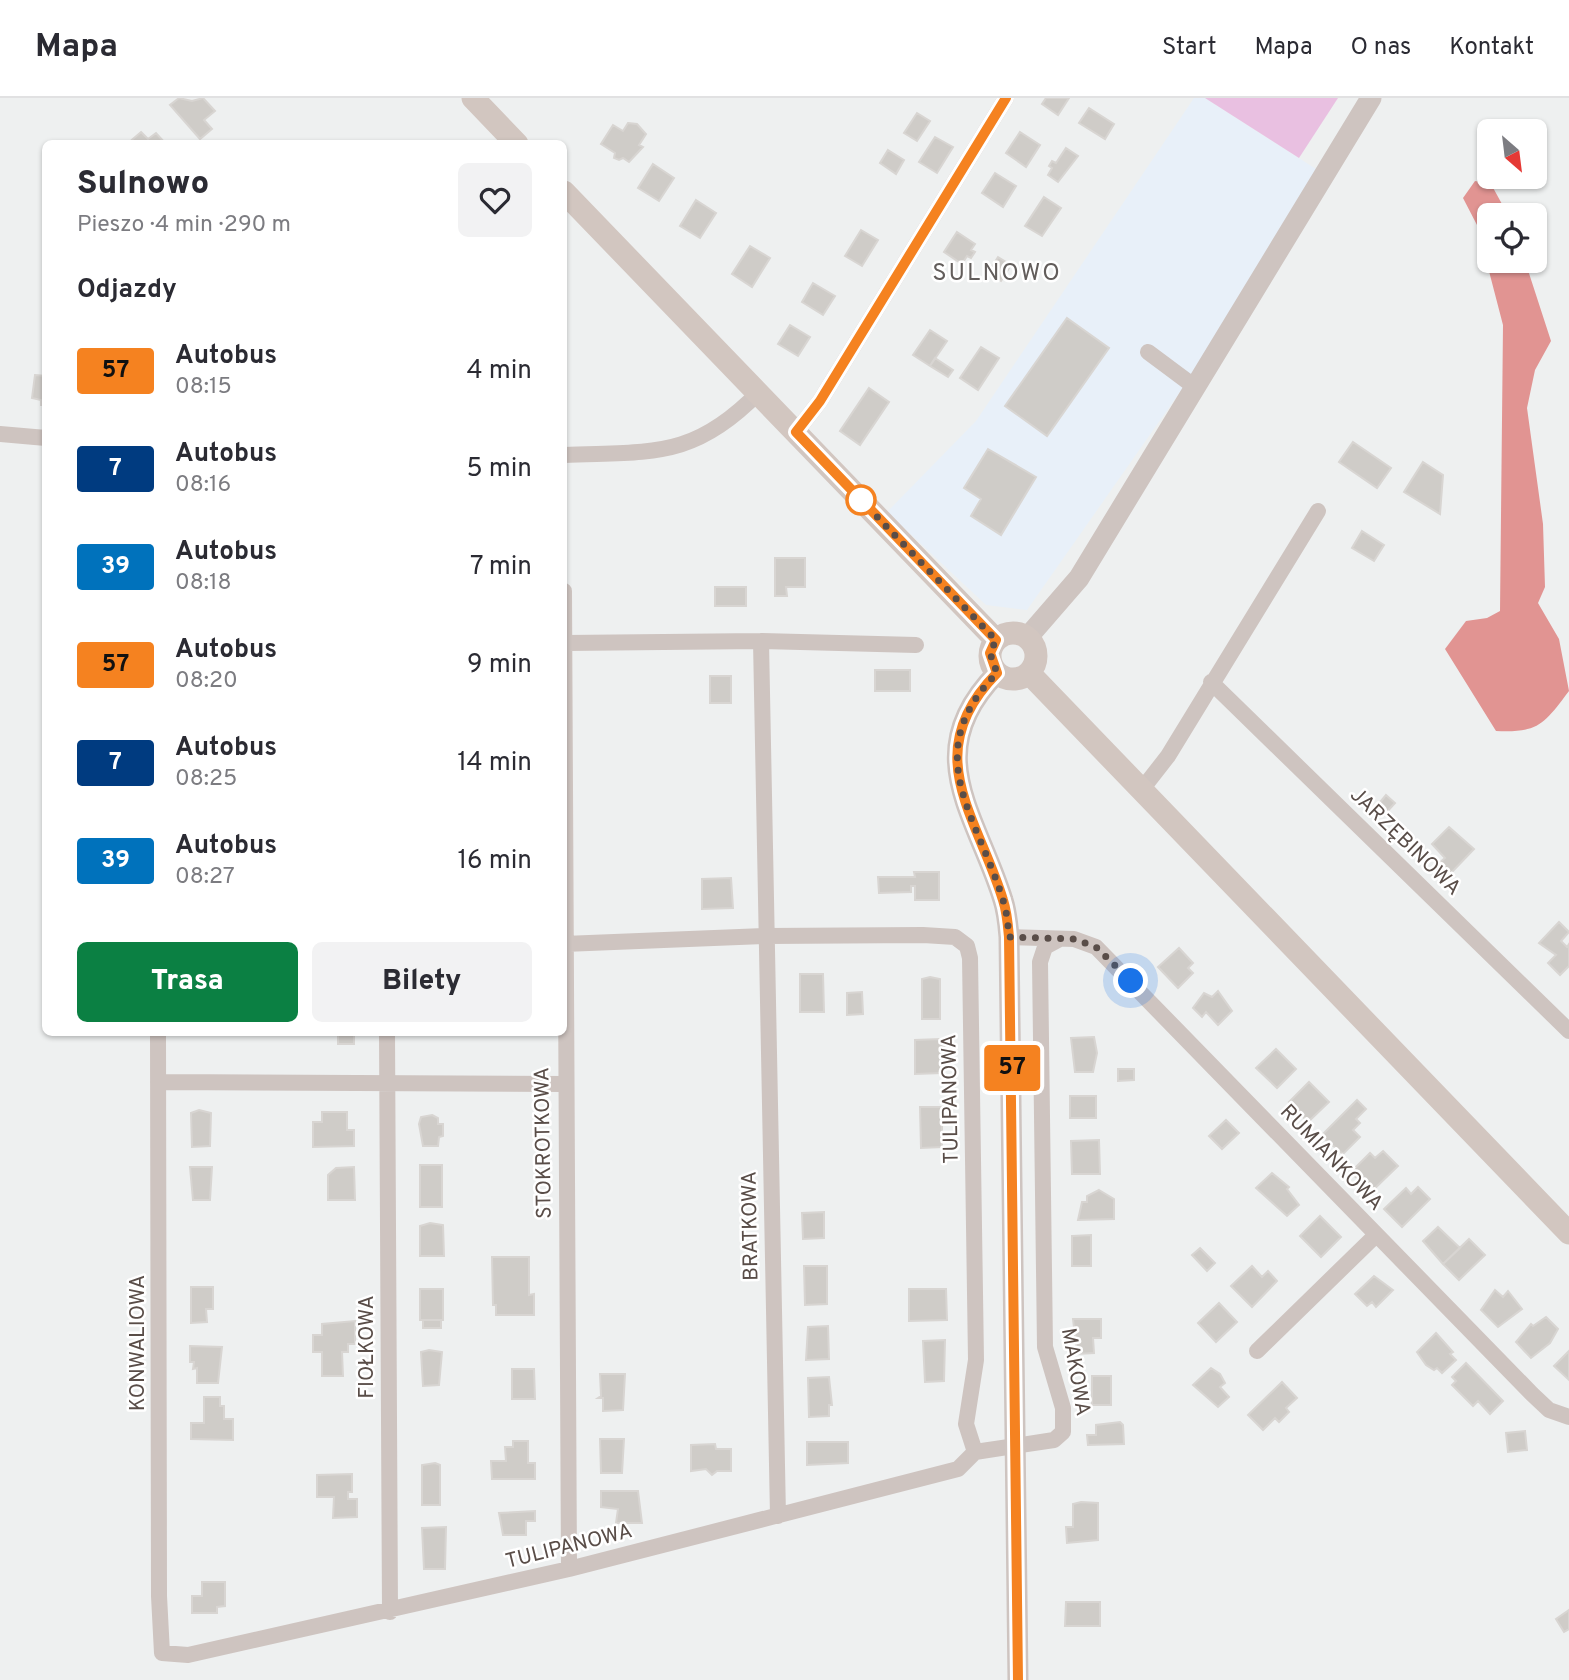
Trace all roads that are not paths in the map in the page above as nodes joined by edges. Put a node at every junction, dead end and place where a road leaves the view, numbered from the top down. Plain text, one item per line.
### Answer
1 (473, 98) edge
2 (1006, 98) edge
3 (1371, 98) edge
4 (513, 140) edge
5 (567, 195) edge
6 (1147, 352) dead end
7 (1195, 387) junction
8 (759, 392) junction
9 (796, 432) junction
10 (0, 434) edge
11 (42, 438) edge
12 (567, 455) edge
13 (1318, 511) dead end
14 (1027, 638) junction
15 (996, 640) junction
16 (761, 641) junction
17 (567, 643) edge
18 (916, 645) dead end
19 (997, 673) junction
20 (1029, 673) junction
21 (1211, 682) junction
22 (1143, 788) junction
23 (767, 936) junction
24 (1009, 937) junction
25 (1058, 940) junction
26 (567, 944) edge
27 (1569, 1031) edge
28 (158, 1036) edge
29 (387, 1036) edge
30 (565, 1036) edge
31 (158, 1082) junction
32 (387, 1083) junction
33 (565, 1084) junction
34 (1569, 1233) edge
35 (1376, 1235) junction
36 (1257, 1351) dead end
37 (1569, 1417) edge
38 (1015, 1447) junction
39 (975, 1452) junction
40 (778, 1516) junction
41 (569, 1569) junction
42 (390, 1612) junction
43 (162, 1653) joint
44 (1018, 1680) edge

1 - 4 main road
2 - 9 street
3 - 7 street
5 - 8 main road
6 - 7 street
7 - 14 street
8 - 9 main road
8 - 12 street
9 - 15 main road
10 - 11 street
13 - 21 street
14 - 15 main road
14 - 20 main road
15 - 19 main road
16 - 17 street
16 - 18 street
16 - 23 street, BRATKOWA
19 - 20 main road
19 - 24 street
20 - 22 main road
21 - 22 street
21 - 27 street, JARZĘBINOWA
22 - 34 main road
23 - 26 street
23 - 39 street, TULIPANOWA
23 - 40 street, BRATKOWA
24 - 25 street, RUMIANKOWA
24 - 38 street
25 - 35 street, RUMIANKOWA
25 - 38 street, MAKOWA
28 - 31 street, KONWALIOWA
29 - 32 street, FIOŁKOWA
30 - 33 street, STOKROTKOWA
31 - 32 street
31 - 43 street, KONWALIOWA
32 - 33 street
32 - 42 street, FIOŁKOWA
33 - 41 street, STOKROTKOWA
35 - 36 street
35 - 37 street, RUMIANKOWA
38 - 39 street, TULIPANOWA
38 - 44 street
39 - 40 street, TULIPANOWA
40 - 41 street, TULIPANOWA
41 - 42 street, TULIPANOWA
42 - 43 street, TULIPANOWA

